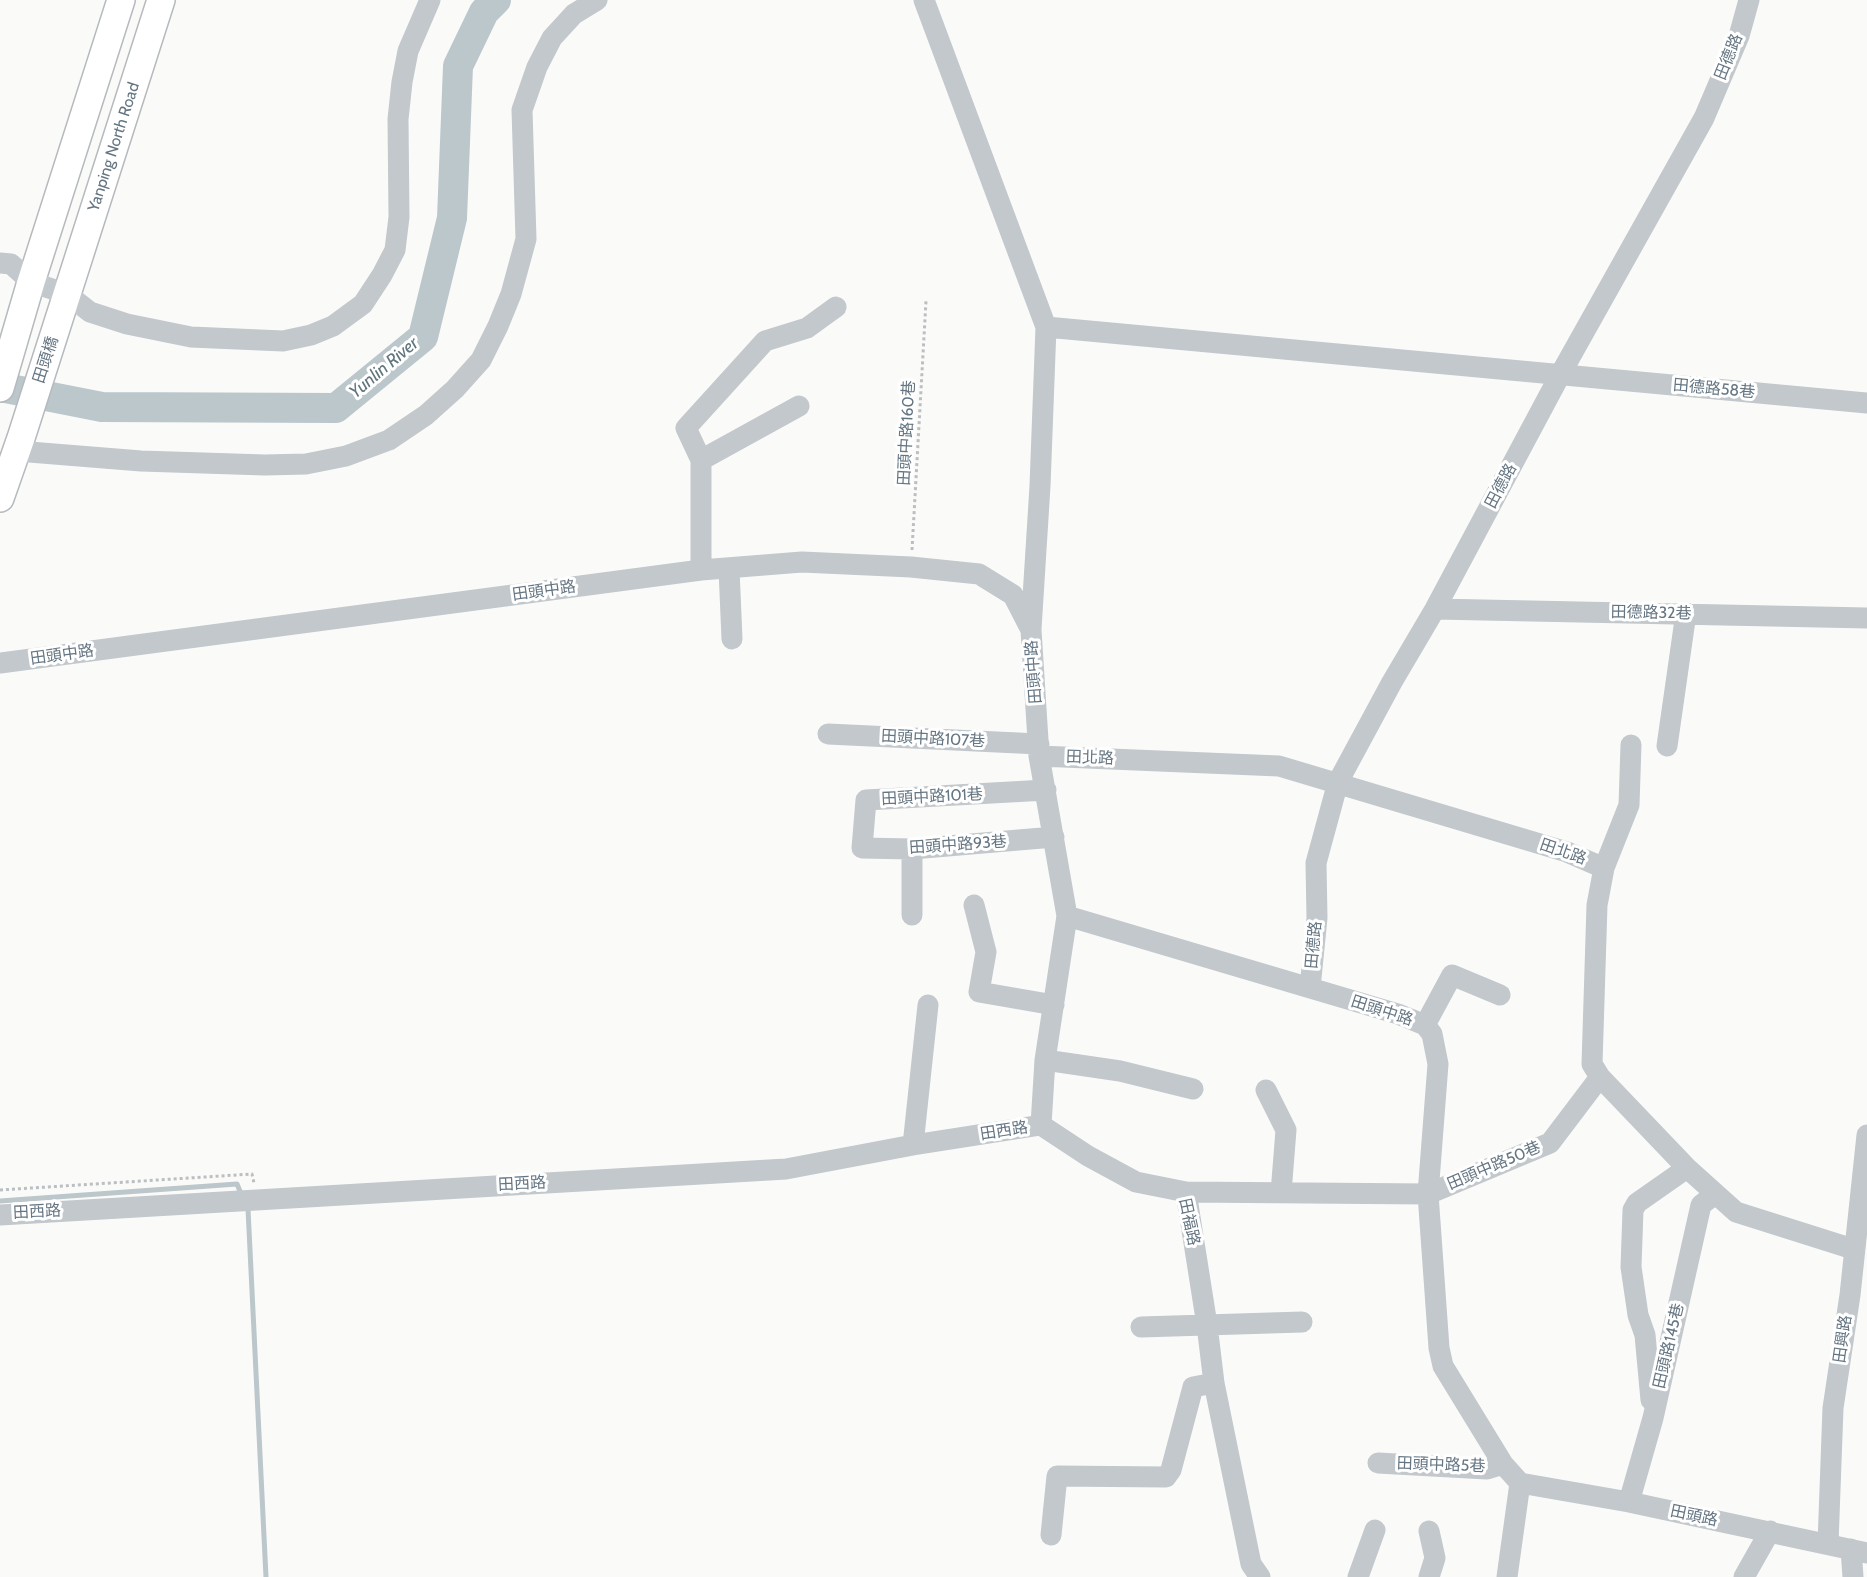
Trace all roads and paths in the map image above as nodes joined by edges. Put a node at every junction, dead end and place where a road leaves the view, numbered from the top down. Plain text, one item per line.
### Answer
1 (122, 0) edge
2 (161, 0) edge
3 (430, 0) edge
4 (597, 0) edge
5 (924, 0) edge
6 (1749, 0) edge
7 (0, 263) edge
8 (29, 287) junction
9 (67, 294) junction
10 (926, 301) dead end
11 (836, 307) dead end
12 (1046, 327) junction
13 (1560, 375) junction
14 (0, 388) edge
15 (1867, 403) edge
16 (799, 406) dead end
17 (17, 451) junction
18 (701, 460) junction
19 (0, 498) edge
20 (911, 567) junction
21 (729, 569) junction
22 (701, 570) junction
23 (1435, 609) junction
24 (1686, 613) junction
25 (1867, 618) edge
26 (1031, 630) junction
27 (732, 639) dead end
28 (0, 663) edge
29 (828, 734) dead end
30 (1631, 745) dead end
31 (1667, 746) dead end
32 (1039, 750) junction
33 (1338, 782) junction
34 (1046, 790) junction
35 (1054, 837) junction
36 (862, 848) joint
37 (912, 849) junction
38 (1605, 868) junction
39 (974, 905) dead end
40 (912, 915) dead end
41 (1067, 916) junction
42 (1310, 988) junction
43 (1500, 995) dead end
44 (928, 1005) dead end
45 (1054, 1005) junction
46 (1425, 1025) junction
47 (1045, 1060) junction
48 (1600, 1077) junction
49 (1193, 1089) dead end
50 (1266, 1090) dead end
51 (1041, 1125) junction
52 (1867, 1136) edge
53 (913, 1145) junction
54 (1687, 1168) junction
55 (0, 1190) edge
56 (1185, 1192) junction
57 (1281, 1193) junction
58 (1428, 1194) junction
59 (1715, 1194) junction
60 (256, 1200) junction
61 (0, 1215) edge
62 (1853, 1249) junction
63 (1858, 1296) edge
64 (1302, 1322) dead end
65 (1207, 1325) junction
66 (1141, 1327) dead end
67 (1214, 1383) junction
68 (1653, 1419) junction
69 (1378, 1463) dead end
70 (1503, 1464) junction
71 (1520, 1483) junction
72 (1629, 1502) junction
73 (1375, 1530) dead end
74 (1429, 1531) dead end
75 (1770, 1531) junction
76 (1051, 1535) dead end
77 (1828, 1544) junction
78 (1859, 1551) edge
79 (1260, 1577) edge
80 (1358, 1577) edge
81 (1429, 1577) edge
82 (1507, 1577) edge
83 (1744, 1577) edge
84 (1852, 1577) edge

1 - 8 main road
2 - 9 main road, Yanping North Road
3 - 9 street
4 - 17 street
5 - 12 street
6 - 13 street, 田德路
7 - 8 street
8 - 9 street
8 - 14 main road
9 - 17 main road, 田頭橋
10 - 20 path, 田頭中路160巷
11 - 18 street
12 - 13 street, 田德路58巷
12 - 26 street
13 - 15 street, 田德路58巷
13 - 23 street, 田德路
16 - 18 street
17 - 19 main road
18 - 22 street
20 - 21 street, 田頭中路
20 - 26 street, 田頭中路
21 - 22 street, 田頭中路
21 - 27 street
22 - 28 street, 田頭中路
23 - 24 street, 田德路32巷
23 - 33 street, 田德路
24 - 25 street, 田德路32巷
24 - 31 street
26 - 32 street, 田頭中路
29 - 32 street, 田頭中路107巷
30 - 38 street
32 - 33 street, 田北路
32 - 34 street, 田頭中路
33 - 38 street, 田北路
33 - 42 street, 田德路
34 - 35 street, 田頭中路
34 - 36 street, 田頭中路101巷
35 - 37 street, 田頭中路93巷
35 - 41 street, 田頭中路
36 - 37 street, 田頭中路93巷
37 - 40 street
38 - 48 street, 田北路
39 - 45 street
41 - 42 street, 田頭中路
41 - 45 street
42 - 46 street, 田頭中路
43 - 46 street
44 - 53 street
45 - 47 street
46 - 58 street, 田頭中路
47 - 49 street
47 - 51 street
48 - 54 street, 田北路
48 - 58 street, 田頭中路50巷
50 - 57 street
51 - 53 street, 田西路
51 - 56 street, 田福路
52 - 62 street, 田興路
53 - 60 street, 田西路
54 - 59 street, 田北路
54 - 68 street
55 - 60 path
56 - 57 street
56 - 65 street, 田福路
57 - 58 street
58 - 70 street, 田頭中路
59 - 62 street, 田北路
59 - 68 street, 田頭路145巷
60 - 61 street, 田西路
62 - 63 street, 田興路
63 - 77 street, 田興路
64 - 65 street
65 - 66 street
65 - 67 street, 田福路
67 - 76 street
67 - 79 street, 田福路
68 - 72 street, 田頭路145巷
69 - 70 street, 田頭中路5巷
70 - 71 street, 田頭中路
71 - 72 street, 田頭路
71 - 82 street
72 - 75 street, 田頭路
73 - 80 street
74 - 81 street
75 - 77 street, 田頭路
75 - 83 street
77 - 78 street, 田頭路
78 - 84 street

